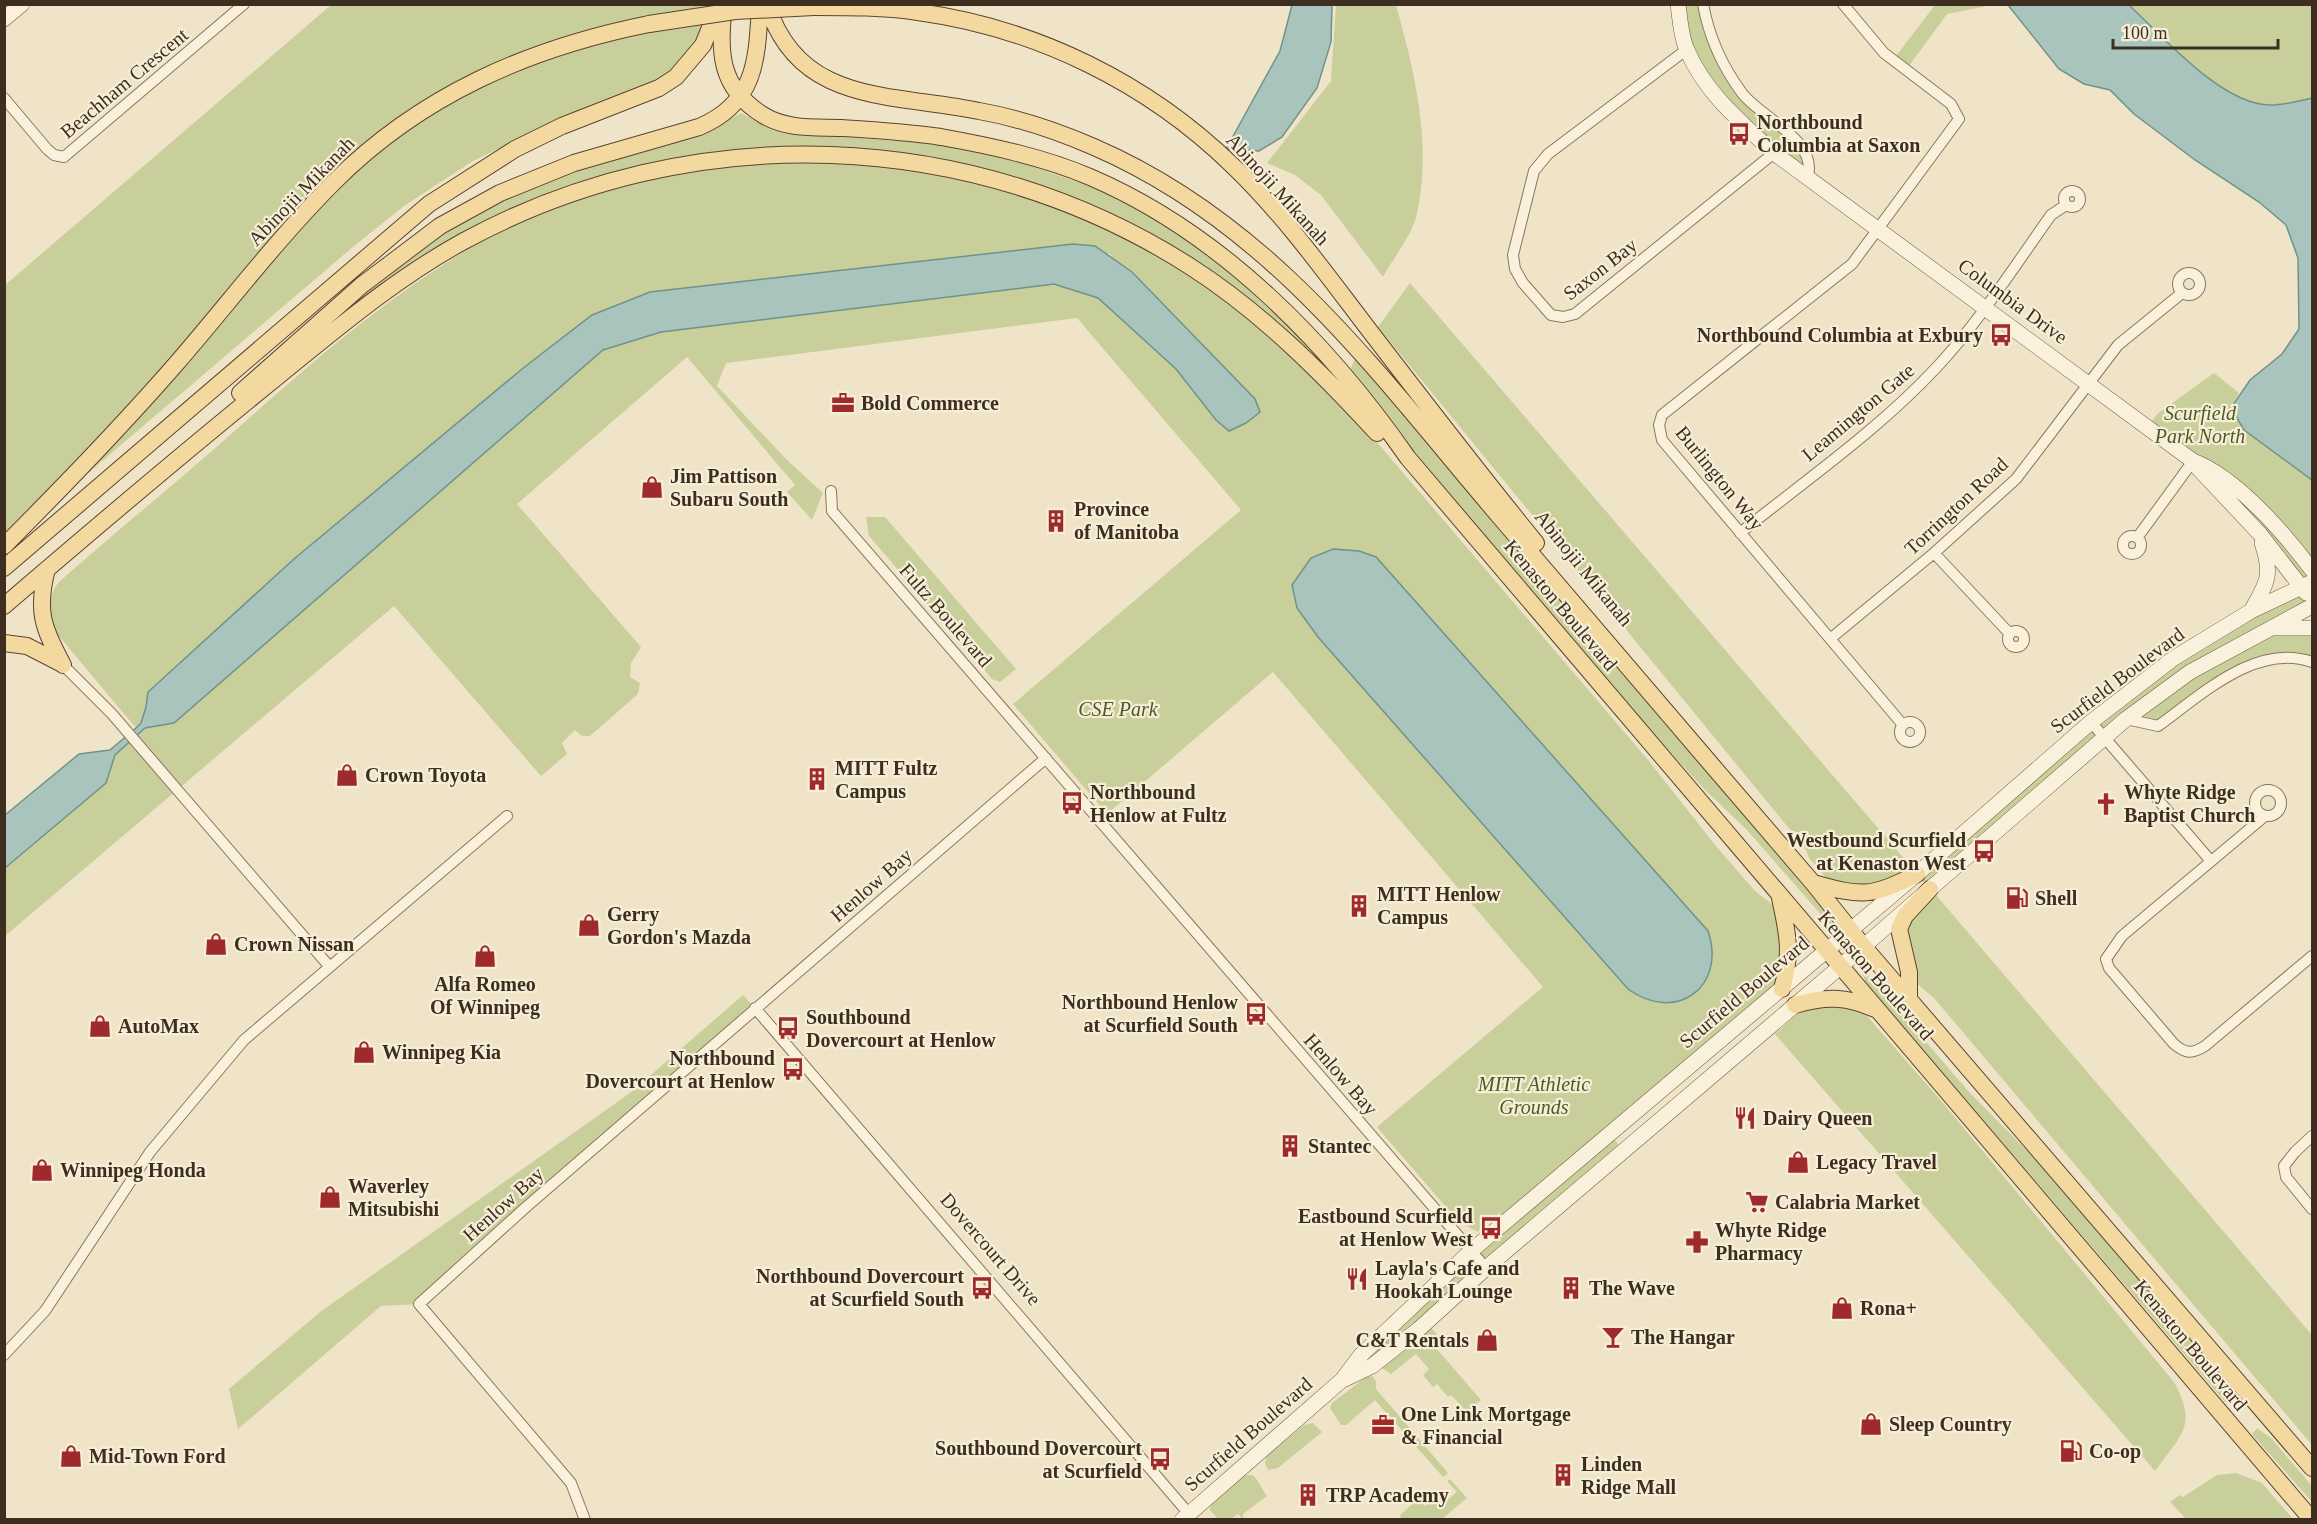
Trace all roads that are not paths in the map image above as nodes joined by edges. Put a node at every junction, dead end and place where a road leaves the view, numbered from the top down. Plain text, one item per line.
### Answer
1 (22, 4) edge
2 (244, 4) edge
3 (722, 4) edge
4 (760, 4) edge
5 (767, 4) edge
6 (1678, 4) edge
7 (1702, 4) edge
8 (1844, 4) edge
9 (4, 19) edge
10 (1686, 50) junction
11 (741, 97) junction
12 (4, 98) edge
13 (1774, 153) junction
14 (1808, 176) junction
15 (2066, 205) dead end
16 (1879, 228) junction
17 (2182, 293) dead end
18 (1985, 306) junction
19 (2088, 382) junction
20 (184, 452) junction
21 (1408, 458) junction
22 (2193, 461) junction
23 (831, 491) dead end
24 (1740, 533) junction
25 (2260, 534) junction
26 (2137, 538) dead end
27 (4, 546) edge
28 (1934, 553) junction
29 (4, 568) edge
30 (47, 569) junction
31 (2313, 570) edge
32 (2307, 585) edge
33 (2313, 604) edge
34 (4, 606) edge
35 (2251, 611) junction
36 (2267, 628) junction
37 (2313, 628) edge
38 (2010, 634) dead end
39 (1830, 639) junction
40 (4, 643) edge
41 (2309, 661) edge
42 (63, 665) junction
43 (1672, 719) junction
44 (2126, 719) junction
45 (2091, 722) junction
46 (1903, 725) dead end
47 (2104, 737) junction
48 (1046, 758) junction
49 (507, 816) dead end
50 (2265, 816) dead end
51 (2210, 860) junction
52 (1917, 874) junction
53 (1813, 883) junction
54 (1930, 889) junction
55 (1779, 894) junction
56 (1850, 930) junction
57 (1864, 947) junction
58 (1827, 950) junction
59 (2313, 956) edge
60 (329, 966) junction
61 (1841, 966) junction
62 (1782, 989) junction
63 (1909, 999) junction
64 (1795, 1005) junction
65 (755, 1008) junction
66 (1880, 1011) junction
67 (2313, 1136) edge
68 (2313, 1209) edge
69 (1471, 1251) junction
70 (1486, 1268) junction
71 (4, 1355) edge
72 (1342, 1380) junction
73 (2313, 1468) edge
74 (1188, 1518) edge
75 (585, 1520) edge
76 (2312, 1520) edge

1 - 9 street
2 - 12 street, Beachham Crescent
3 - 11 main road
3 - 29 main road
4 - 11 main road
5 - 43 main road
6 - 10 street, Columbia Drive
7 - 14 street
8 - 16 street
10 - 13 street, Columbia Drive
10 - 13 street, Saxon Bay
11 - 20 main road
11 - 21 main road
13 - 14 street, Columbia Drive
14 - 16 street, Columbia Drive
15 - 18 street, Leamington Gate
16 - 18 street, Columbia Drive
16 - 24 street, Burlington Way
17 - 19 street, Torrington Road
18 - 19 street, Columbia Drive
18 - 24 street, Leamington Gate
19 - 22 street, Columbia Drive
19 - 28 street, Torrington Road
20 - 21 main road
20 - 30 main road
21 - 55 main road, Kenaston Boulevard
22 - 25 street, Columbia Drive
22 - 26 street
22 - 31 street, Columbia Drive
23 - 48 street, Fultz Boulevard
24 - 39 street, Burlington Way
25 - 32 street, Columbia Drive
25 - 35 street
27 - 43 main road, Abinojii Mikanah, bridge
28 - 38 street
28 - 39 street, Torrington Road
30 - 34 main road
30 - 42 main road
32 - 33 street, Columbia Drive
32 - 35 street, Scurfield Boulevard
33 - 36 street, Scurfield Boulevard
35 - 45 street, Scurfield Boulevard
36 - 37 street
36 - 44 street, Scurfield Boulevard
39 - 46 street, Burlington Way
40 - 42 main road
41 - 44 street, Scurfield Boulevard
42 - 60 street
43 - 53 main road, Kenaston Boulevard
44 - 47 street, Scurfield Boulevard
45 - 47 street
45 - 52 street, Scurfield Boulevard
47 - 51 street
47 - 54 street, Scurfield Boulevard
48 - 65 street, Henlow Bay
48 - 69 street, Henlow Bay
49 - 60 street
50 - 51 street
51 - 59 street
52 - 53 main road
52 - 56 street, Scurfield Boulevard
53 - 56 main road, Kenaston Boulevard
54 - 57 street, Scurfield Boulevard
54 - 63 main road
55 - 58 main road, Kenaston Boulevard
55 - 62 main road
56 - 57 main road, Kenaston Boulevard
56 - 58 street, Scurfield Boulevard
57 - 61 street, Scurfield Boulevard
57 - 63 main road, Kenaston Boulevard
58 - 61 main road, Kenaston Boulevard
58 - 62 street, Scurfield Boulevard
60 - 71 street
61 - 64 street, Scurfield Boulevard
61 - 66 main road, Kenaston Boulevard
62 - 69 street, Scurfield Boulevard
63 - 73 main road, Kenaston Boulevard
64 - 66 main road
64 - 70 street, Scurfield Boulevard
65 - 74 street, Dovercourt Drive
65 - 75 street, Henlow Bay
66 - 76 main road, Kenaston Boulevard
67 - 68 street
69 - 70 street, Henlow Bay
69 - 72 street, Scurfield Boulevard
70 - 72 street, Scurfield Boulevard
72 - 74 street, Scurfield Boulevard

